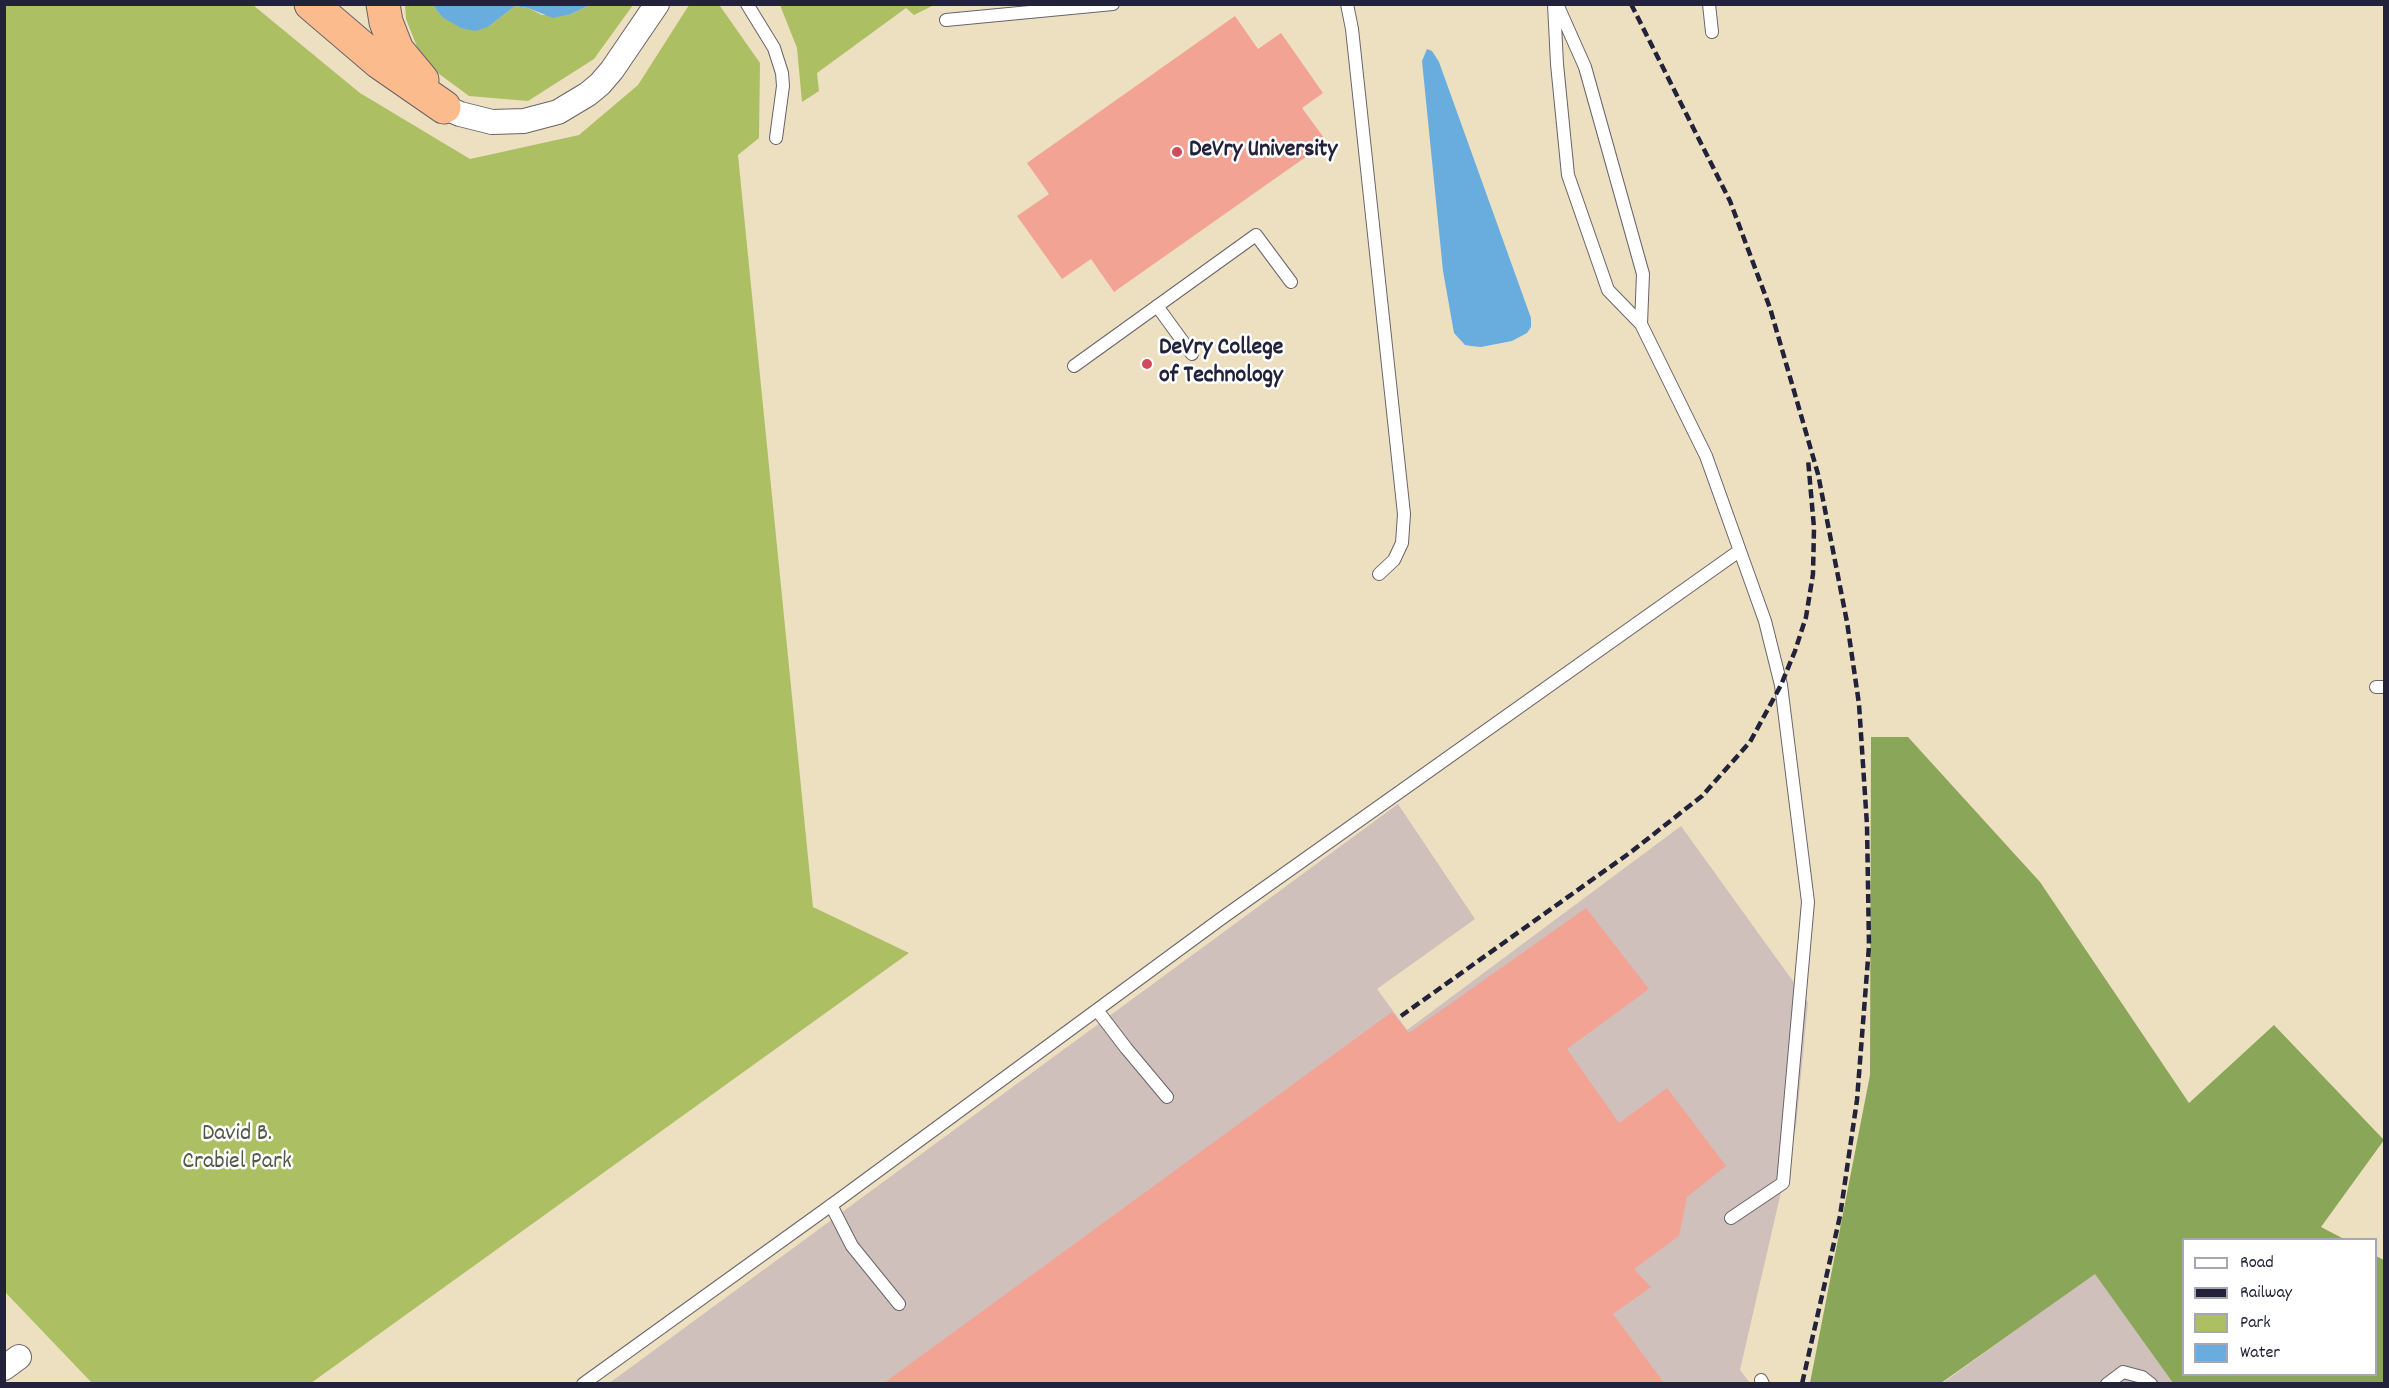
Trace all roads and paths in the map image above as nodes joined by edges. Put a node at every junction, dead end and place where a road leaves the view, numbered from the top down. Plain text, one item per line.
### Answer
1 (311, 4) edge
2 (383, 4) edge
3 (657, 4) edge
4 (747, 4) edge
5 (1113, 4) edge
6 (1347, 4) edge
7 (1555, 4) edge
8 (1709, 4) edge
9 (946, 20) dead end
10 (1712, 32) dead end
11 (444, 107) junction
12 (776, 138) dead end
13 (1291, 282) dead end
14 (1157, 306) junction
15 (1641, 324) junction
16 (1192, 354) dead end
17 (1074, 366) dead end
18 (1739, 551) junction
19 (1379, 573) dead end
20 (1097, 1010) junction
21 (1167, 1097) dead end
22 (831, 1205) junction
23 (1731, 1218) dead end
24 (899, 1304) dead end
25 (583, 1383) edge
26 (2107, 1383) edge
27 (2151, 1383) edge

1 - 11 highway
2 - 11 highway
3 - 11 street
4 - 12 lane
5 - 9 lane
6 - 19 lane
7 - 15 lane
7 - 15 lane
8 - 10 lane
13 - 14 lane
14 - 16 lane
14 - 17 lane
15 - 18 lane
18 - 20 lane
18 - 23 lane
20 - 21 lane
20 - 22 lane
22 - 24 lane
22 - 25 lane
26 - 27 lane

